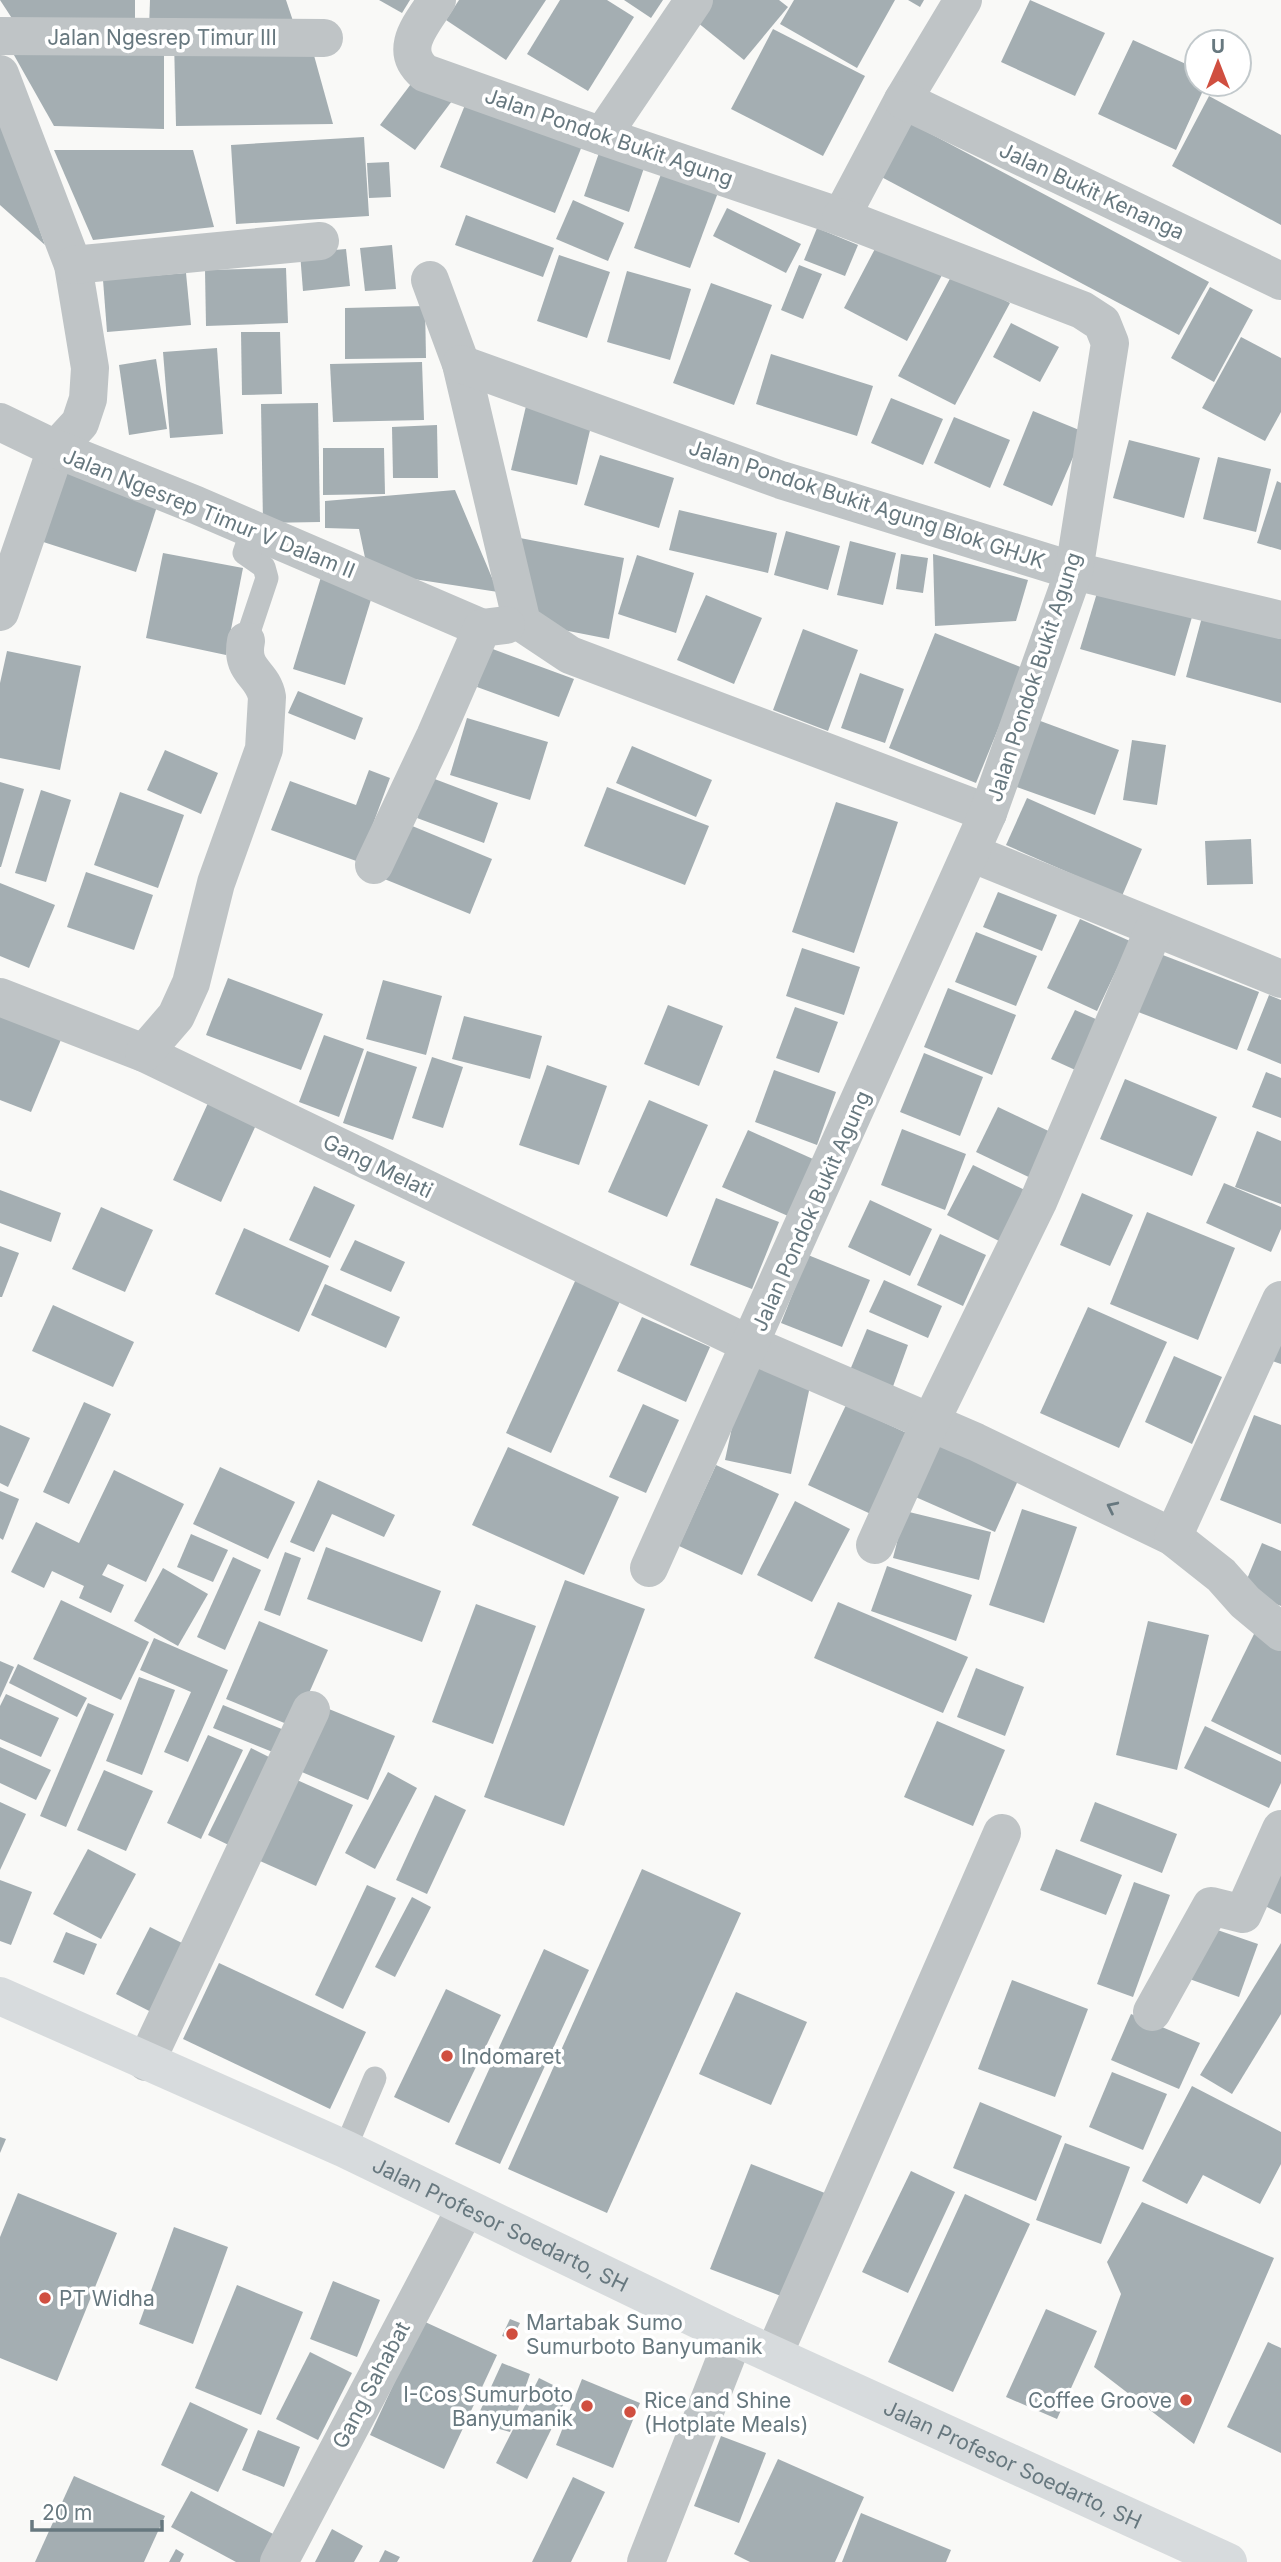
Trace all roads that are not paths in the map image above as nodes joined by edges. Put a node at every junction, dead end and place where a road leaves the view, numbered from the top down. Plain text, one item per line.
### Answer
1 (694, 0) edge
2 (963, 0) edge
3 (427, 15) edge
4 (0, 36) edge
5 (324, 38) dead end
6 (0, 74) edge
7 (903, 100) junction
8 (602, 136) junction
9 (841, 217) junction
10 (320, 241) dead end
11 (73, 265) junction
12 (430, 281) dead end
13 (1281, 281) edge
14 (461, 364) junction
15 (0, 422) edge
16 (56, 449) junction
17 (252, 530) junction
18 (1074, 571) junction
19 (0, 612) edge
20 (1281, 620) edge
21 (522, 622) junction
22 (482, 628) junction
23 (246, 641) joint
24 (988, 813) junction
25 (971, 853) junction
26 (374, 865) dead end
27 (1154, 929) junction
28 (1281, 979) edge
29 (0, 997) edge
30 (144, 1053) junction
31 (1281, 1300) edge
32 (751, 1345) junction
33 (930, 1423) junction
34 (1173, 1537) junction
35 (875, 1545) dead end
36 (649, 1568) dead end
37 (1281, 1632) edge
38 (311, 1710) dead end
39 (1281, 1829) edge
40 (1002, 1833) dead end
41 (0, 1996) edge
42 (1152, 2012) dead end
43 (146, 2062) junction
44 (375, 2078) dead end
45 (345, 2150) junction
46 (465, 2209) junction
47 (734, 2337) junction
48 (774, 2354) junction
49 (279, 2562) edge
50 (646, 2562) edge
51 (1228, 2562) edge

1 - 8 street
2 - 7 street
3 - 8 street, Jalan Pondok Bukit Agung
4 - 5 street, Jalan Ngesrep Timur III
6 - 11 street
7 - 9 street
7 - 13 street, Jalan Bukit Kenanga
8 - 9 street, Jalan Pondok Bukit Agung
9 - 18 street, Jalan Pondok Bukit Agung
10 - 11 street
11 - 16 street
12 - 14 street
14 - 18 street, Jalan Pondok Bukit Agung Blok GHJK
14 - 21 street
15 - 16 street
16 - 17 street, Jalan Ngesrep Timur V Dalam II
16 - 19 street, Jalan Ngesrep Timur V Dalam II
17 - 22 street, Jalan Ngesrep Timur V Dalam II
17 - 23 lane
18 - 20 street, Jalan Pondok Bukit Agung Blok GHJK
18 - 24 street, Jalan Pondok Bukit Agung
21 - 22 street
21 - 24 street, Jalan Pondok Bukit Agung
22 - 26 street
23 - 30 street
24 - 25 street, Jalan Pondok Bukit Agung
25 - 27 street
25 - 32 street, Jalan Pondok Bukit Agung
27 - 28 street
27 - 33 street
29 - 30 street, Gang Melati
30 - 32 street, Gang Melati
31 - 34 street
32 - 33 street, Gang Melati
32 - 36 street, Jalan Pondok Bukit Agung
34 -> 33 street, Gang Melati
33 - 35 street
34 - 37 street
38 - 43 street
39 - 42 street
40 - 48 street
41 - 43 main road, Jalan Profesor Soedarto, SH
43 - 45 main road, Jalan Profesor Soedarto, SH
44 - 45 lane
45 - 46 main road, Jalan Profesor Soedarto, SH
46 - 47 main road, Jalan Profesor Soedarto, SH
46 - 49 street, Gang Sahabat
47 - 48 main road, Jalan Profesor Soedarto, SH
47 - 50 street
48 - 51 main road, Jalan Profesor Soedarto, SH

